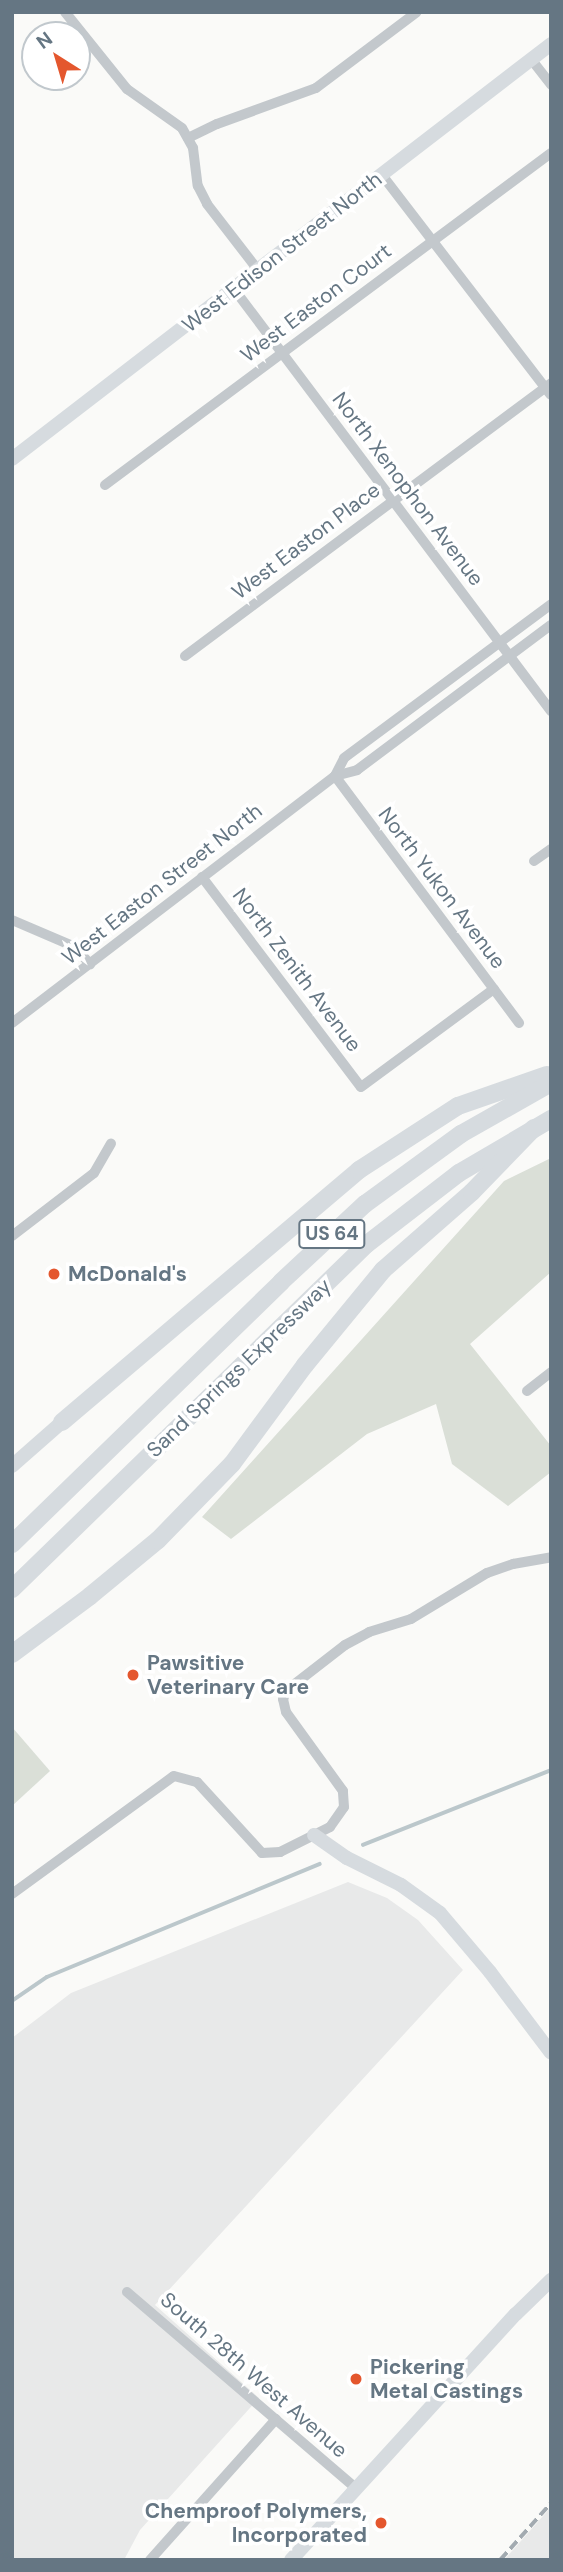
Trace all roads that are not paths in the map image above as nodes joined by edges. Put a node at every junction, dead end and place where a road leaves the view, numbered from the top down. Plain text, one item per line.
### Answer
1 (65, 12) edge
2 (417, 12) edge
3 (551, 44) edge
4 (531, 60) junction
5 (551, 85) edge
6 (188, 138) junction
7 (551, 153) edge
8 (382, 175) junction
9 (431, 240) junction
10 (258, 270) junction
11 (234, 289) junction
12 (282, 353) junction
13 (549, 388) edge
14 (12, 459) edge
15 (105, 485) dead end
16 (392, 500) junction
17 (551, 604) edge
18 (551, 625) edge
19 (499, 642) junction
20 (185, 656) dead end
21 (509, 657) junction
22 (551, 711) edge
23 (335, 776) junction
24 (551, 849) edge
25 (534, 861) dead end
26 (202, 877) junction
27 (12, 920) edge
28 (90, 964) junction
29 (494, 989) junction
30 (12, 1023) edge
31 (519, 1023) dead end
32 (551, 1074) edge
33 (551, 1083) edge
34 (551, 1119) edge
35 (534, 1128) junction
36 (111, 1143) dead end
37 (12, 1236) edge
38 (551, 1373) edge
39 (527, 1391) dead end
40 (62, 1422) joint
41 (12, 1466) edge
42 (12, 1544) edge
43 (551, 1557) edge
44 (12, 1589) edge
45 (12, 1654) edge
46 (314, 1835) junction
47 (12, 1894) edge
48 (551, 2053) edge
49 (551, 2280) edge
50 (127, 2292) dead end
51 (276, 2419) junction
52 (356, 2488) junction
53 (150, 2560) edge
54 (291, 2560) edge

1 - 6 street
2 - 6 street
3 - 4 main road, West Edison Street North
4 - 5 street
4 - 8 main road, West Edison Street North
6 - 10 street
7 - 9 street, West Easton Court
8 - 9 street
8 - 10 main road, West Edison Street North
9 - 12 street, West Easton Court
9 - 13 street
10 - 11 main road, West Edison Street North
11 - 12 street, North Xenophon Avenue
11 - 14 main road, West Edison Street North
12 - 15 street, West Easton Court
12 - 16 street, North Xenophon Avenue
13 - 16 street, West Easton Place
16 - 19 street, North Xenophon Avenue
16 - 20 street, West Easton Place
17 - 19 street, West Easton Street North
18 - 21 street, West Easton Street North
19 - 21 street, North Xenophon Avenue
19 - 23 street, West Easton Street North
21 - 22 street, North Xenophon Avenue
21 - 23 street, West Easton Street North
23 - 26 street, West Easton Street North
23 - 29 street, North Yukon Avenue
24 - 25 street
26 - 28 street, West Easton Street North
26 - 29 street, North Zenith Avenue
27 - 28 street
28 - 30 street, West Easton Street North
29 - 31 street, North Yukon Avenue
32 - 40 highway
33 - 42 highway, Sand Springs Expressway / US 64
34 - 35 highway, Sand Springs Expressway / US 64
35 - 44 highway, Sand Springs Expressway / US 64
35 - 45 highway
36 - 37 street
38 - 39 street
40 - 41 main road
43 - 46 street
46 - 47 street
46 - 48 main road
49 - 52 main road
50 - 51 street, South 28th West Avenue
51 - 52 street, South 28th West Avenue
51 - 53 street
52 - 54 main road

